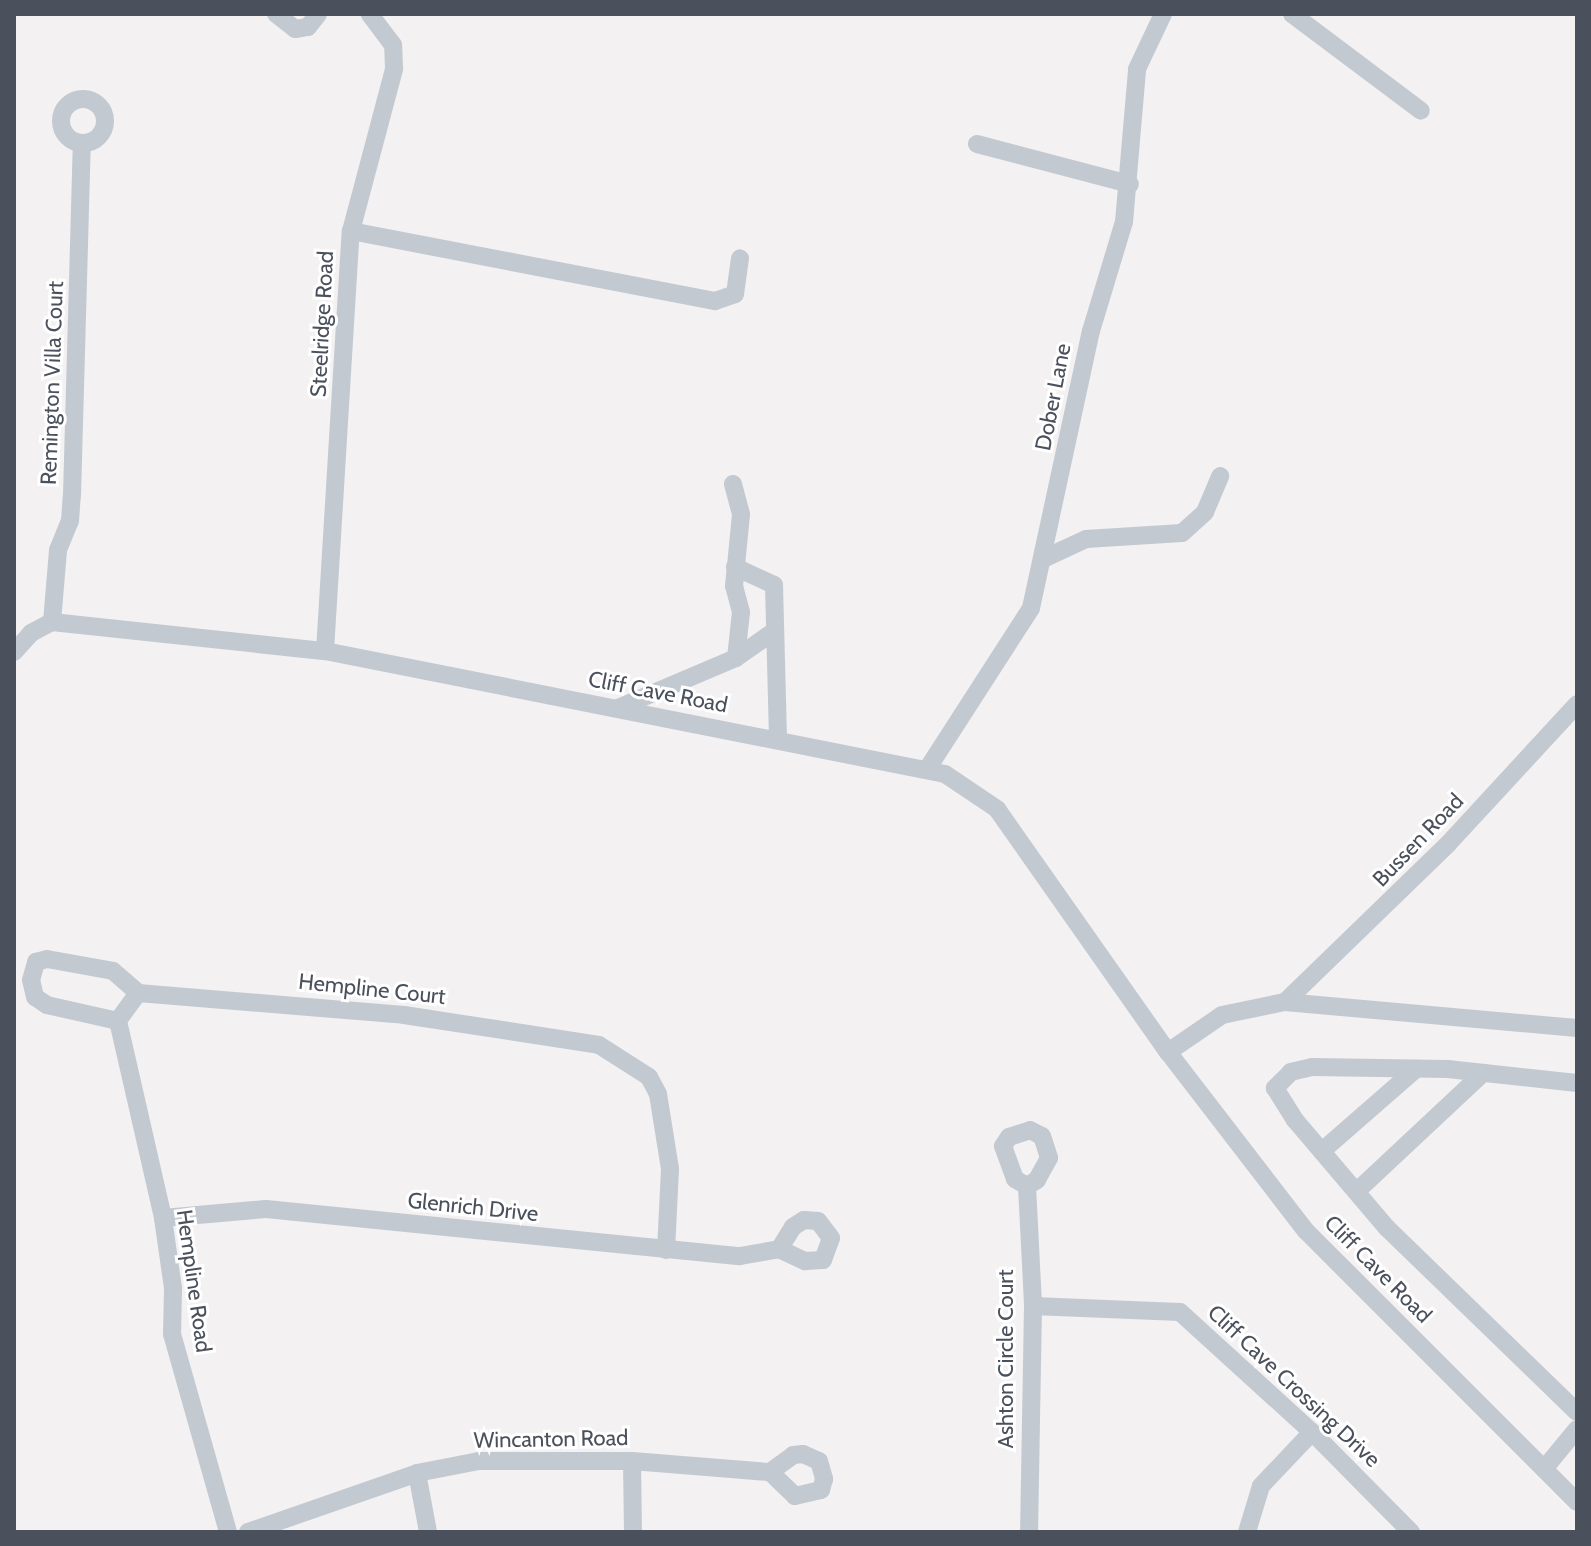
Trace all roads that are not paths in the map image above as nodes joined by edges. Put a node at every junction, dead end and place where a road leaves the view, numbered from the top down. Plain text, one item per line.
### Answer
1 (276, 14) edge
2 (318, 14) edge
3 (370, 14) edge
4 (1163, 14) edge
5 (1292, 14) edge
6 (1421, 111) dead end
7 (82, 144) dead end
8 (977, 144) dead end
9 (1130, 184) junction
10 (351, 231) junction
11 (740, 258) dead end
12 (1220, 476) dead end
13 (733, 484) dead end
14 (1045, 558) junction
15 (735, 567) junction
16 (52, 622) junction
17 (773, 632) junction
18 (325, 651) junction
19 (14, 652) edge
20 (736, 658) junction
21 (1577, 704) edge
22 (618, 708) junction
23 (778, 740) junction
24 (928, 768) junction
25 (138, 993) junction
26 (1285, 1002) junction
27 (118, 1021) junction
28 (1577, 1028) edge
29 (1168, 1052) junction
30 (1416, 1069) junction
31 (1483, 1073) junction
32 (1577, 1083) edge
33 (1322, 1151) junction
34 (1027, 1186) dead end
35 (1357, 1191) junction
36 (163, 1218) junction
37 (779, 1249) dead end
38 (666, 1250) junction
39 (1033, 1306) junction
40 (1577, 1412) edge
41 (1577, 1429) edge
42 (1312, 1432) junction
43 (632, 1461) junction
44 (1544, 1469) junction
45 (770, 1472) dead end
46 (417, 1473) junction
47 (1577, 1502) edge
48 (228, 1532) edge
49 (248, 1532) edge
50 (428, 1532) edge
51 (633, 1532) edge
52 (1029, 1532) edge
53 (1247, 1532) edge
54 (1411, 1532) edge

1 - 2 street
3 - 10 street, Steelridge Road
4 - 9 street, Dober Lane
5 - 6 street
7 - 16 street, Remington Villa Court
8 - 9 street
9 - 14 street, Dober Lane
10 - 11 street
10 - 18 street, Steelridge Road
12 - 14 street
13 - 15 street
14 - 24 street, Dober Lane
15 - 17 street
15 - 20 street
16 - 18 street, Cliff Cave Road
16 - 19 street
17 - 20 street
17 - 23 street
18 - 22 street, Cliff Cave Road
20 - 22 street
21 - 26 street, Bussen Road
22 - 23 street, Cliff Cave Road
23 - 24 street, Cliff Cave Road
24 - 29 street, Cliff Cave Road
25 - 27 street
25 - 27 street
25 - 38 street, Hempline Court
26 - 28 street
26 - 29 street
27 - 36 street, Hempline Road
29 - 44 street, Cliff Cave Road
30 - 31 street
30 - 33 street
30 - 33 street
31 - 32 street
31 - 35 street
33 - 35 street
34 - 39 street, Ashton Circle Court
35 - 40 street
36 - 38 street, Glenrich Drive
36 - 48 street, Hempline Road
37 - 38 street, Glenrich Drive
39 - 42 street, Cliff Cave Crossing Drive
39 - 52 street, Ashton Circle Court
41 - 44 street
42 - 53 street
42 - 54 street, Cliff Cave Crossing Drive
43 - 45 street, Wincanton Road
43 - 46 street, Wincanton Road
43 - 51 street
44 - 47 street, Cliff Cave Road
46 - 49 street, Wincanton Road
46 - 50 street

